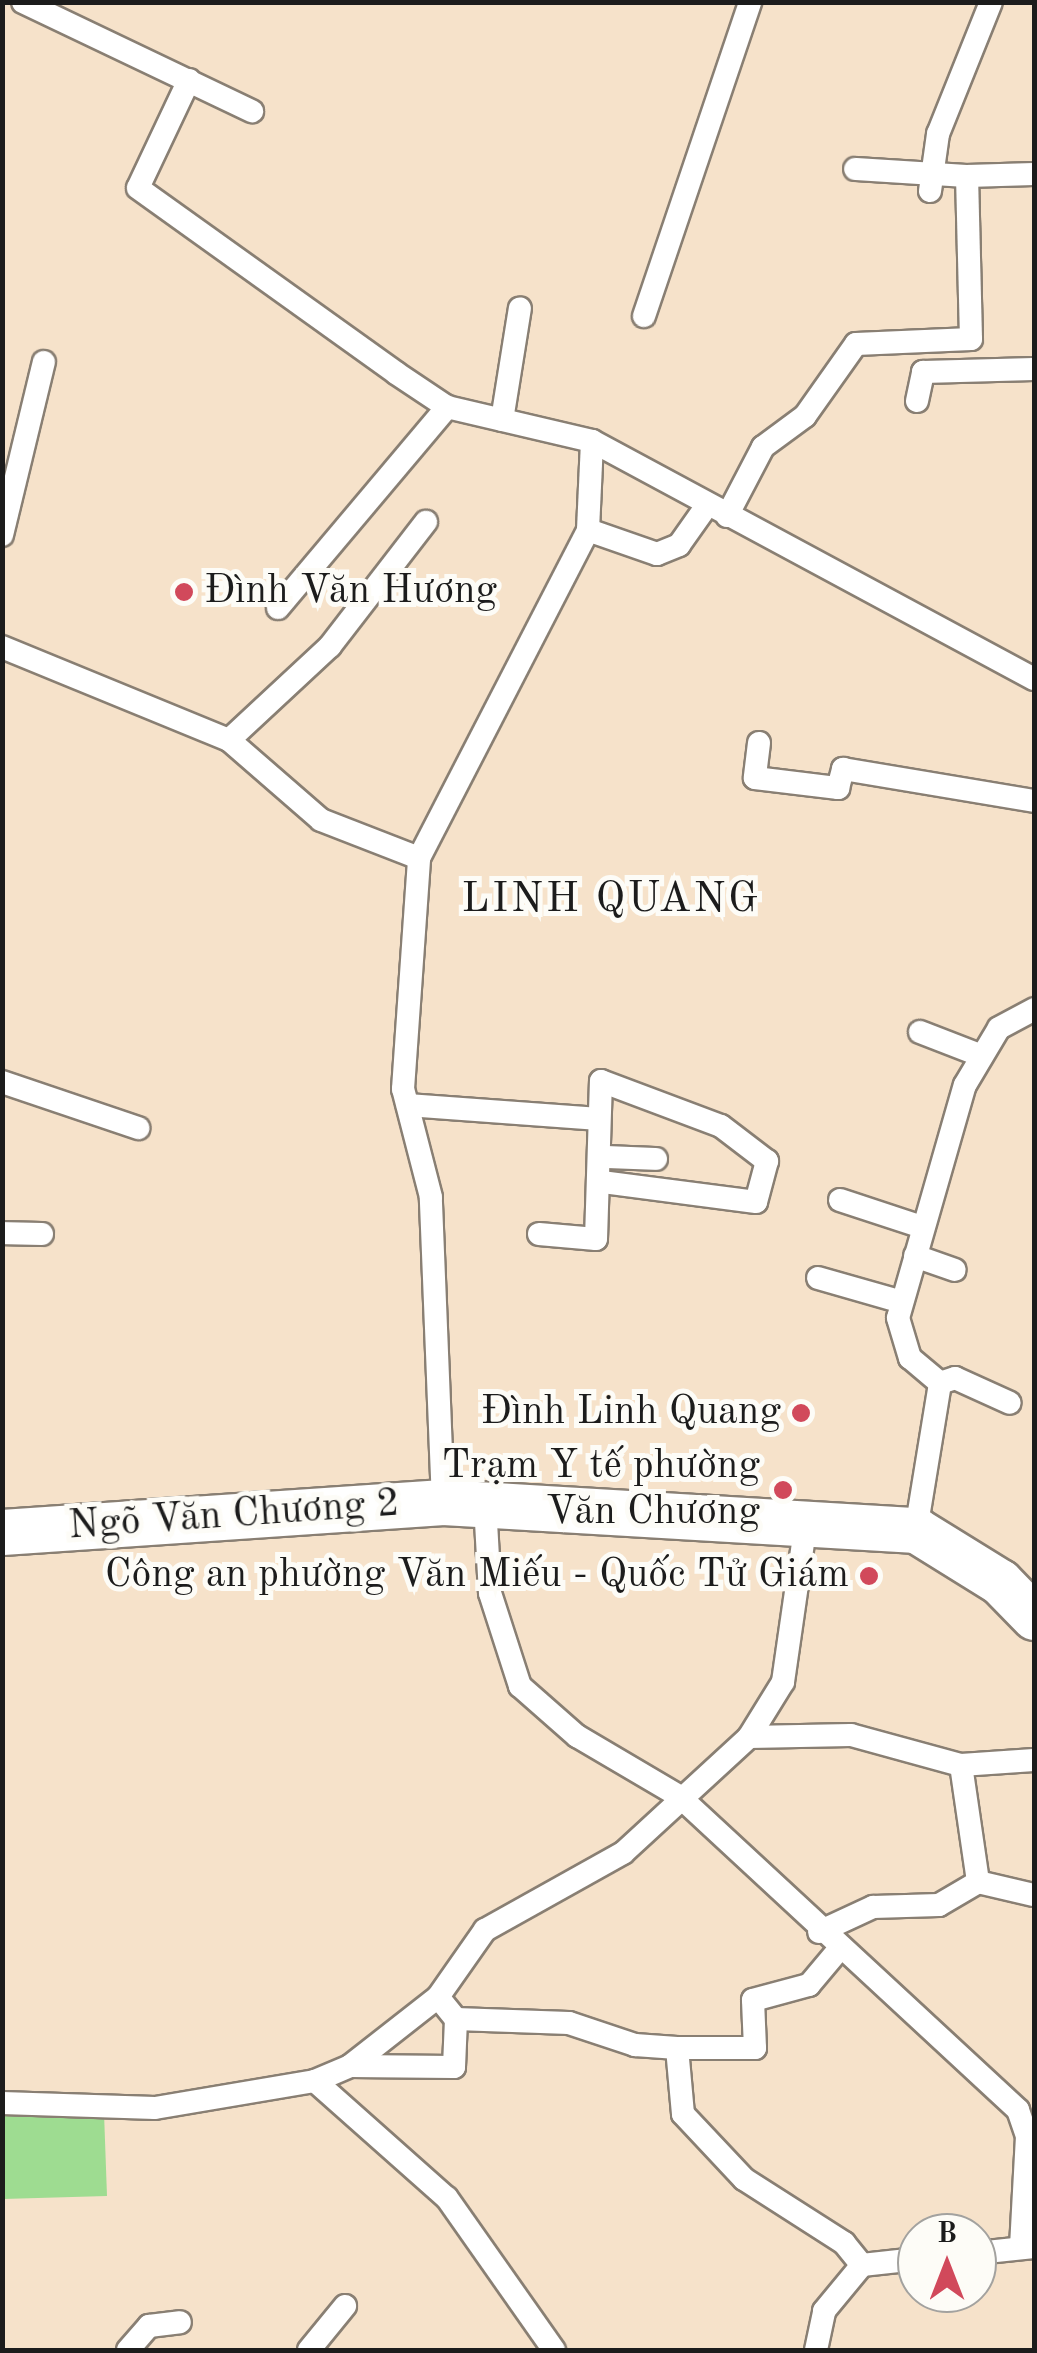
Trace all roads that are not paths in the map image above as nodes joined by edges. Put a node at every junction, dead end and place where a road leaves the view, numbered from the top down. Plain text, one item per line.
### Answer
1 (23, 2) edge
2 (750, 2) edge
3 (991, 2) edge
4 (189, 80) junction
5 (252, 111) dead end
6 (855, 169) dead end
7 (1034, 174) edge
8 (967, 176) junction
9 (930, 183) junction
10 (520, 308) dead end
11 (644, 316) dead end
12 (946, 339) junction
13 (44, 362) dead end
14 (1034, 369) edge
15 (948, 370) junction
16 (917, 401) dead end
17 (447, 408) junction
18 (502, 420) junction
19 (592, 441) junction
20 (718, 510) junction
21 (426, 522) dead end
22 (588, 530) junction
23 (2, 535) edge
24 (278, 608) dead end
25 (2, 647) edge
26 (1034, 679) edge
27 (229, 740) junction
28 (760, 744) dead end
29 (1034, 800) edge
30 (418, 858) junction
31 (1033, 1010) edge
32 (920, 1032) dead end
33 (982, 1056) junction
34 (2, 1082) edge
35 (408, 1105) junction
36 (598, 1120) junction
37 (138, 1128) dead end
38 (605, 1157) junction
39 (656, 1158) dead end
40 (601, 1182) junction
41 (840, 1200) dead end
42 (922, 1227) junction
43 (2, 1233) edge
44 (42, 1234) dead end
45 (539, 1234) dead end
46 (915, 1256) junction
47 (956, 1270) dead end
48 (818, 1278) dead end
49 (902, 1302) junction
50 (940, 1383) junction
51 (1010, 1404) dead end
52 (464, 1503) junction
53 (806, 1523) junction
54 (916, 1530) junction
55 (2, 1532) edge
56 (1034, 1618) edge
57 (748, 1737) junction
58 (1034, 1760) edge
59 (961, 1764) junction
60 (679, 1796) junction
61 (978, 1882) junction
62 (1034, 1895) edge
63 (819, 1932) junction
64 (840, 1948) junction
65 (438, 1996) junction
66 (456, 2019) junction
67 (677, 2048) junction
68 (350, 2066) junction
69 (315, 2082) junction
70 (2, 2104) edge
71 (1028, 2248) edge
72 (997, 2251) edge
73 (897, 2261) edge
74 (862, 2264) junction
75 (346, 2306) dead end
76 (180, 2322) dead end
77 (128, 2350) edge
78 (309, 2350) edge
79 (554, 2350) edge
80 (816, 2350) edge

1 - 4 lane
2 - 11 lane
3 - 9 lane
4 - 5 lane
4 - 17 lane
6 - 9 lane
7 - 8 lane
8 - 9 lane
8 - 12 lane
10 - 18 lane
12 - 15 lane
12 - 20 lane
13 - 23 lane
14 - 15 lane
15 - 16 lane
17 - 18 lane
17 - 24 lane
18 - 19 lane
19 - 20 lane
19 - 22 lane
20 - 22 lane
20 - 26 lane
21 - 27 lane
22 - 30 lane
25 - 27 lane
27 - 30 lane
28 - 29 lane
30 - 35 lane
31 - 33 lane
32 - 33 lane
33 - 42 lane
34 - 37 lane
35 - 36 lane
35 - 52 lane
36 - 38 lane
36 - 40 lane
38 - 39 lane
38 - 40 lane
40 - 45 lane
41 - 42 lane
42 - 46 lane
43 - 44 lane
46 - 47 lane
46 - 49 lane
48 - 49 lane
49 - 50 lane
50 - 51 lane
50 - 54 lane
52 - 53 street, Ngõ Văn Chương 2
52 - 55 street, Ngõ Văn Chương 2
52 - 60 lane
53 - 54 street, Ngõ Văn Chương 2
53 - 57 lane
54 - 56 street, Ngõ Văn Chương 2
57 - 59 lane
57 - 60 lane
58 - 59 lane
59 - 61 lane
60 - 63 lane
60 - 65 lane
61 - 62 lane
61 - 63 lane
63 - 64 lane
64 - 67 lane
64 - 71 lane
65 - 66 lane
65 - 68 lane
66 - 67 lane
66 - 68 lane
67 - 74 lane
68 - 69 lane
69 - 70 lane
69 - 79 lane
71 - 72 lane
73 - 74 lane
74 - 80 lane
75 - 78 lane
76 - 77 lane

